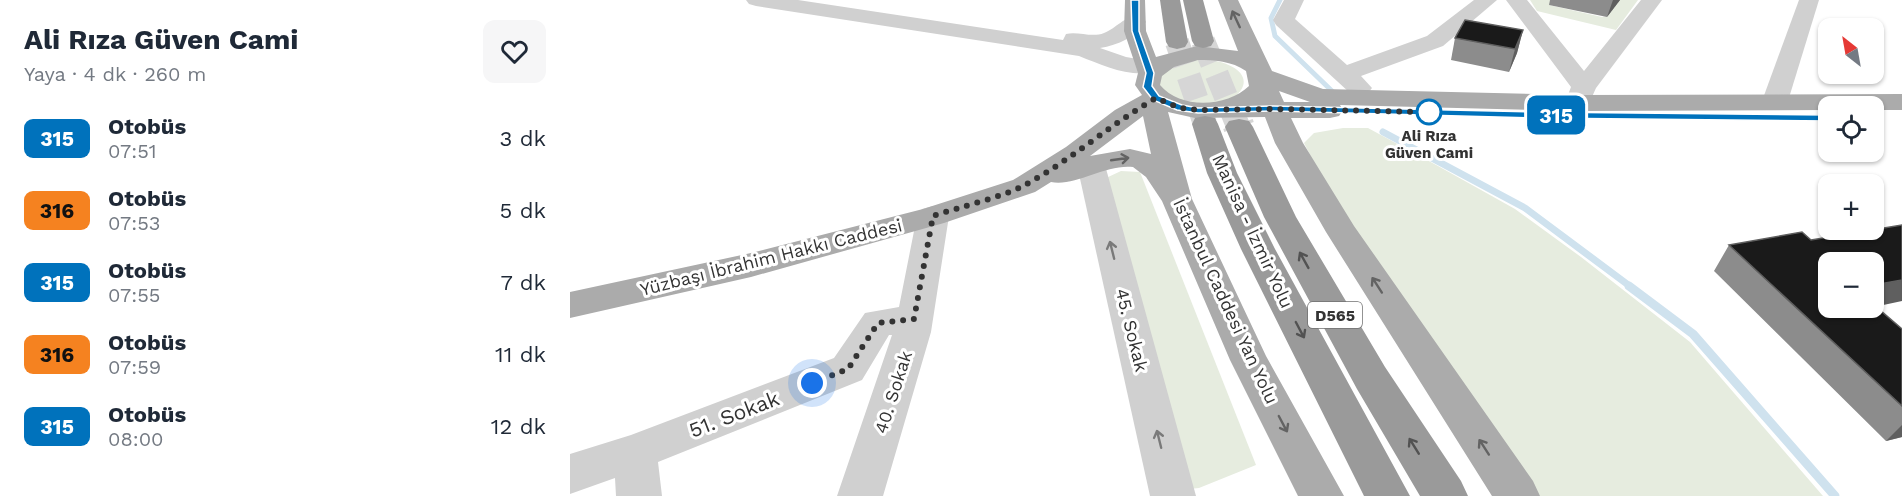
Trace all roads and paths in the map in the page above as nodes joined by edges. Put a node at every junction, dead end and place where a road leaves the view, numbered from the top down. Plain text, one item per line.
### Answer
1 (756, 0) edge
2 (811, 0) edge
3 (1170, 0) edge
4 (1193, 0) edge
5 (1228, 0) edge
6 (1294, 0) edge
7 (1487, 0) edge
8 (1516, 0) edge
9 (1652, 0) edge
10 (1809, 0) edge
11 (1135, 11) edge
12 (1203, 41) tunnel mouth
13 (1177, 42) tunnel mouth
14 (1344, 74) junction
15 (1262, 76) junction
16 (1150, 79) junction
17 (1369, 97) junction
18 (1775, 101) junction
19 (1576, 102) junction
20 (1902, 102) edge
21 (1273, 109) junction
22 (1818, 117) edge
23 (1884, 118) edge
24 (1902, 119) edge
25 (1221, 120) junction
26 (1091, 165) junction
27 (1024, 186) junction
28 (1177, 199) junction
29 (933, 216) junction
30 (570, 289) edge
31 (570, 305) edge
32 (914, 319) junction
33 (634, 452) junction
34 (570, 474) edge
35 (639, 496) edge
36 (860, 496) edge
37 (1173, 496) edge
38 (1321, 496) edge
39 (1387, 496) edge
40 (1445, 496) edge
41 (1517, 496) edge

1 - 16 street
2 - 11 street
3 - 13 highway
4 - 12 highway
15 -> 5 main road
6 - 14 street
7 - 14 street
8 - 19 street
9 - 19 street
10 - 18 street
11 - 16 main road, İstanbul Caddesi Yan Yolu
14 - 17 street
15 - 16 main road
15 - 17 main road
15 - 21 main road
15 - 25 main road
16 - 25 main road
16 - 27 main road, Yüzbaşı İbrahim Hakkı Caddesi
16 - 28 main road, İstanbul Caddesi Yan Yolu
16 - 30 main road, Yüzbaşı İbrahim Hakkı Caddesi
17 - 19 main road
18 - 19 main road
18 - 20 main road
19 - 21 main road
19 - 22 main road
21 - 25 main road
41 -> 21 main road
23 - 24 main road
25 -> 39 highway, Manisa - İzmir Yolu / D565
40 -> 25 highway, Manisa - İzmir Yolu / D565
26 - 27 main road
26 -> 28 main road
37 -> 26 street, 45. Sokak
27 - 29 main road, Yüzbaşı İbrahim Hakkı Caddesi
28 -> 38 main road, İstanbul Caddesi Yan Yolu
29 - 31 main road, Yüzbaşı İbrahim Hakkı Caddesi
29 - 32 street, 40. Sokak
32 - 33 street, 51. Sokak
32 - 36 street, 40. Sokak
33 - 34 street, 51. Sokak
33 - 35 street

